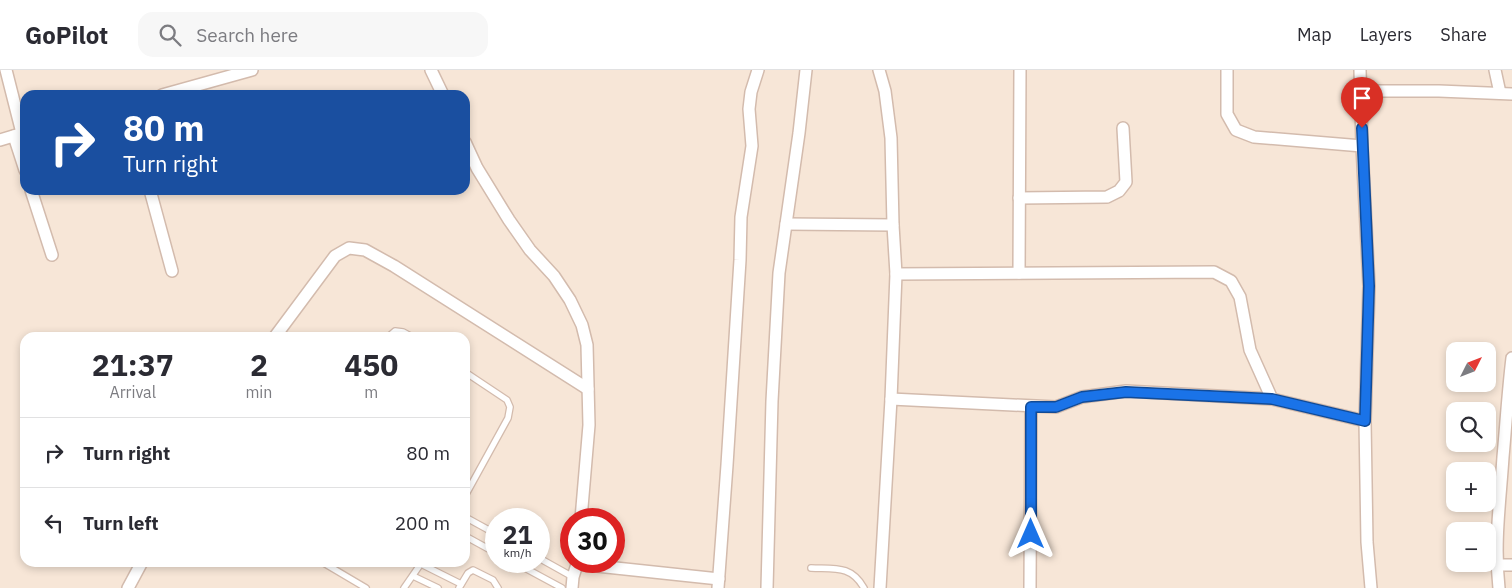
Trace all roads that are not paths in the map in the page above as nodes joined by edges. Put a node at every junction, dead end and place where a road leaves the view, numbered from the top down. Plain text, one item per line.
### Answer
1 (6, 70) edge
2 (252, 70) edge
3 (431, 70) edge
4 (758, 70) edge
5 (806, 70) edge
6 (878, 70) edge
7 (1020, 70) edge
8 (1227, 70) edge
9 (1360, 70) edge
10 (1495, 70) edge
11 (238, 72) edge
12 (179, 90) edge
13 (441, 90) edge
14 (1360, 91) junction
15 (1500, 93) junction
16 (1512, 94) edge
17 (1123, 128) dead end
18 (20, 134) edge
19 (0, 140) edge
20 (1362, 146) junction
21 (470, 153) edge
22 (33, 195) edge
23 (151, 195) edge
24 (1020, 198) junction
25 (786, 224) junction
26 (893, 225) junction
27 (52, 254) dead end
28 (172, 271) dead end
29 (1019, 273) junction
30 (896, 274) junction
31 (279, 332) edge
32 (1512, 358) edge
33 (470, 375) edge
34 (588, 389) junction
35 (892, 399) junction
36 (1272, 399) junction
37 (1031, 407) junction
38 (1365, 421) junction
39 (1508, 458) edge
40 (470, 487) edge
41 (582, 508) edge
42 (470, 520) edge
43 (485, 528) edge
44 (470, 539) edge
45 (485, 547) edge
46 (1496, 565) junction
47 (1512, 565) edge
48 (550, 566) edge
49 (139, 567) edge
50 (330, 567) edge
51 (419, 567) edge
52 (428, 567) edge
53 (811, 568) dead end
54 (625, 569) edge
55 (534, 573) edge
56 (413, 576) junction
57 (572, 582) edge
58 (718, 584) edge
59 (460, 586) edge
60 (128, 588) edge
61 (366, 588) edge
62 (404, 588) edge
63 (438, 588) edge
64 (498, 588) edge
65 (562, 588) edge
66 (767, 588) edge
67 (864, 588) edge
68 (880, 588) edge
69 (1030, 588) edge
70 (1371, 588) edge
71 (1499, 588) edge

1 - 18 street
2 - 11 street
3 - 13 street
4 - 58 street
5 - 25 street
6 - 26 street
7 - 24 street
8 - 20 street
9 - 14 street
10 - 15 street
11 - 12 street
14 - 15 street
14 - 20 street
15 - 16 street
17 - 24 street
18 - 19 street
20 - 38 street
21 - 34 street
22 - 27 street
23 - 28 street
24 - 29 street
25 - 26 street
25 - 66 street
26 - 30 street
29 - 30 street
29 - 36 street
30 - 35 street
31 - 34 street
32 - 39 street
33 - 40 lane
34 - 41 street
35 - 37 street
35 - 68 street
36 - 37 street
36 - 38 street
37 - 69 street
38 - 70 street
39 - 46 street
42 - 43 lane
44 - 45 lane
46 - 47 street
46 - 71 street
48 - 57 lane
49 - 60 street
50 - 61 lane
51 - 56 lane
52 - 59 lane
53 - 67 lane
54 - 58 street
55 - 65 lane
56 - 62 lane
56 - 63 lane
59 - 64 lane

